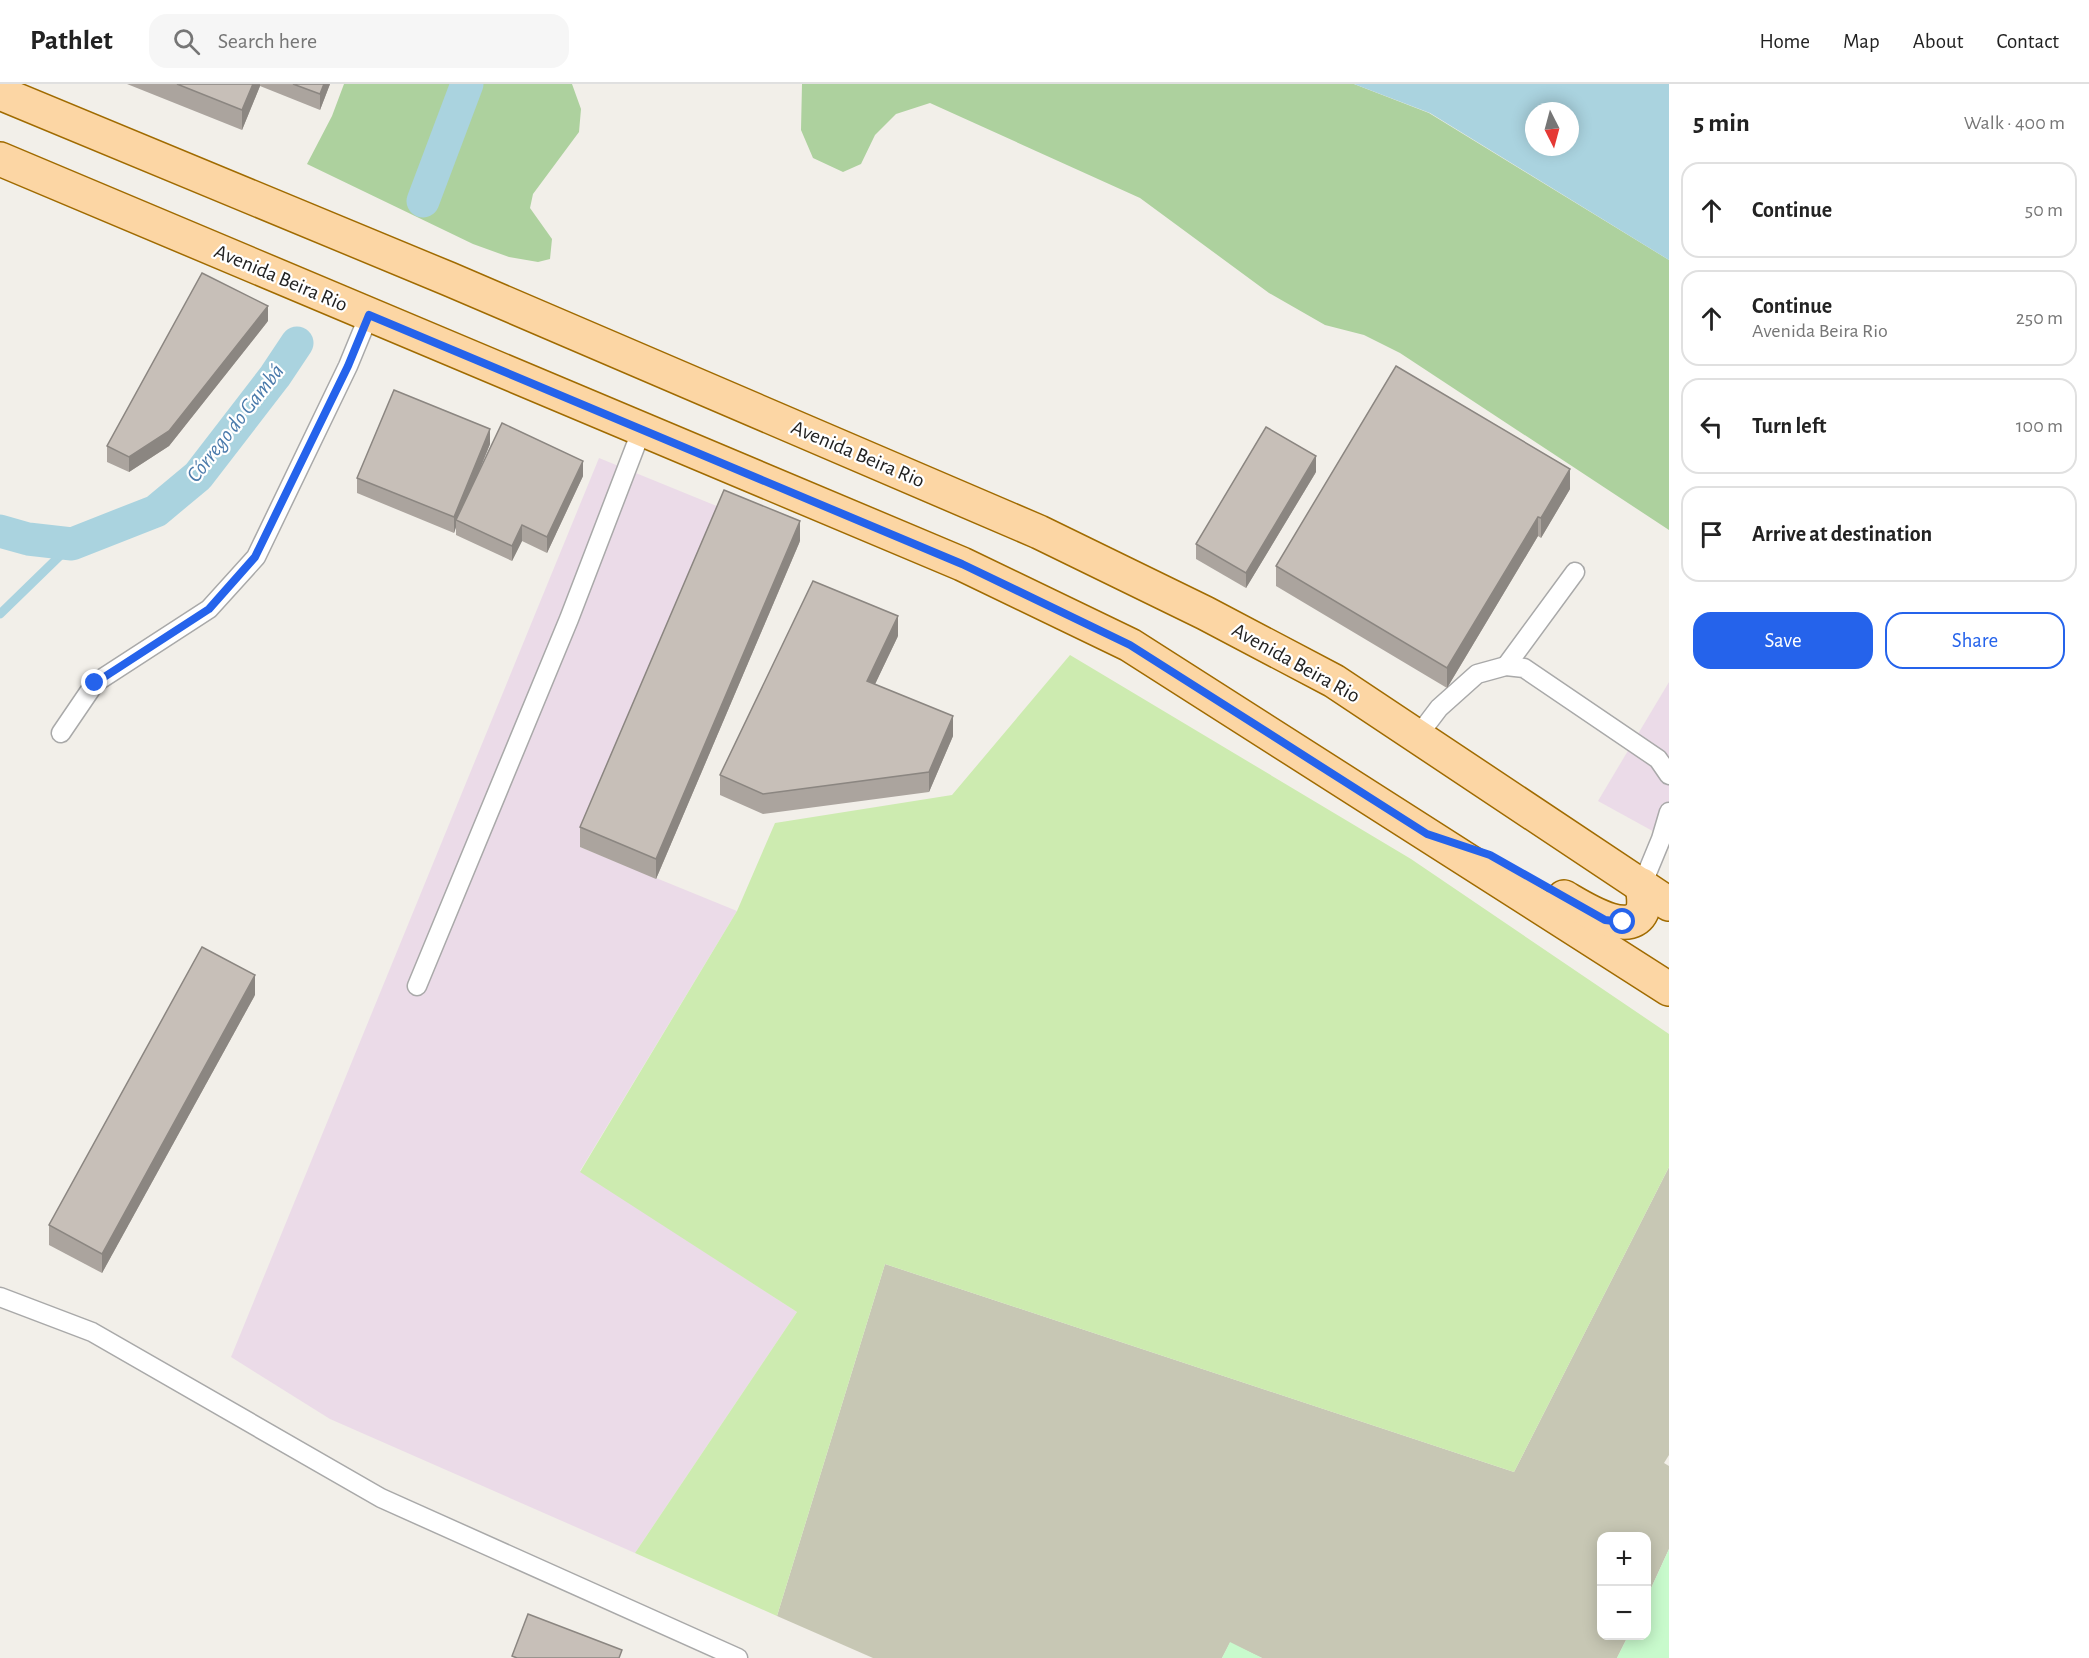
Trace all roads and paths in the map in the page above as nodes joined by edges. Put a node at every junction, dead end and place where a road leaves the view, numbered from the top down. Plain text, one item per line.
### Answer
1 (0, 93) edge
2 (0, 159) edge
3 (369, 315) junction
4 (642, 429) junction
5 (1575, 572) dead end
6 (1506, 666) junction
7 (61, 733) dead end
8 (1417, 737) junction
9 (1669, 775) edge
10 (1669, 812) edge
11 (1427, 834) junction
12 (1642, 885) junction
13 (1669, 904) edge
14 (417, 986) dead end
15 (1669, 989) edge
16 (0, 1298) edge
17 (738, 1658) edge

1 - 8 main road, Avenida Beira Rio
2 - 3 main road, Avenida Beira Rio
3 - 4 main road, Avenida Beira Rio
3 - 7 lane
4 - 11 main road, Avenida Beira Rio
4 - 14 lane
5 - 6 lane
6 - 8 lane
6 - 9 lane
8 - 12 main road, Avenida Beira Rio
10 - 12 lane
11 - 12 main road
11 - 15 main road, Avenida Beira Rio
12 - 13 main road, Avenida Beira Rio
16 - 17 lane

